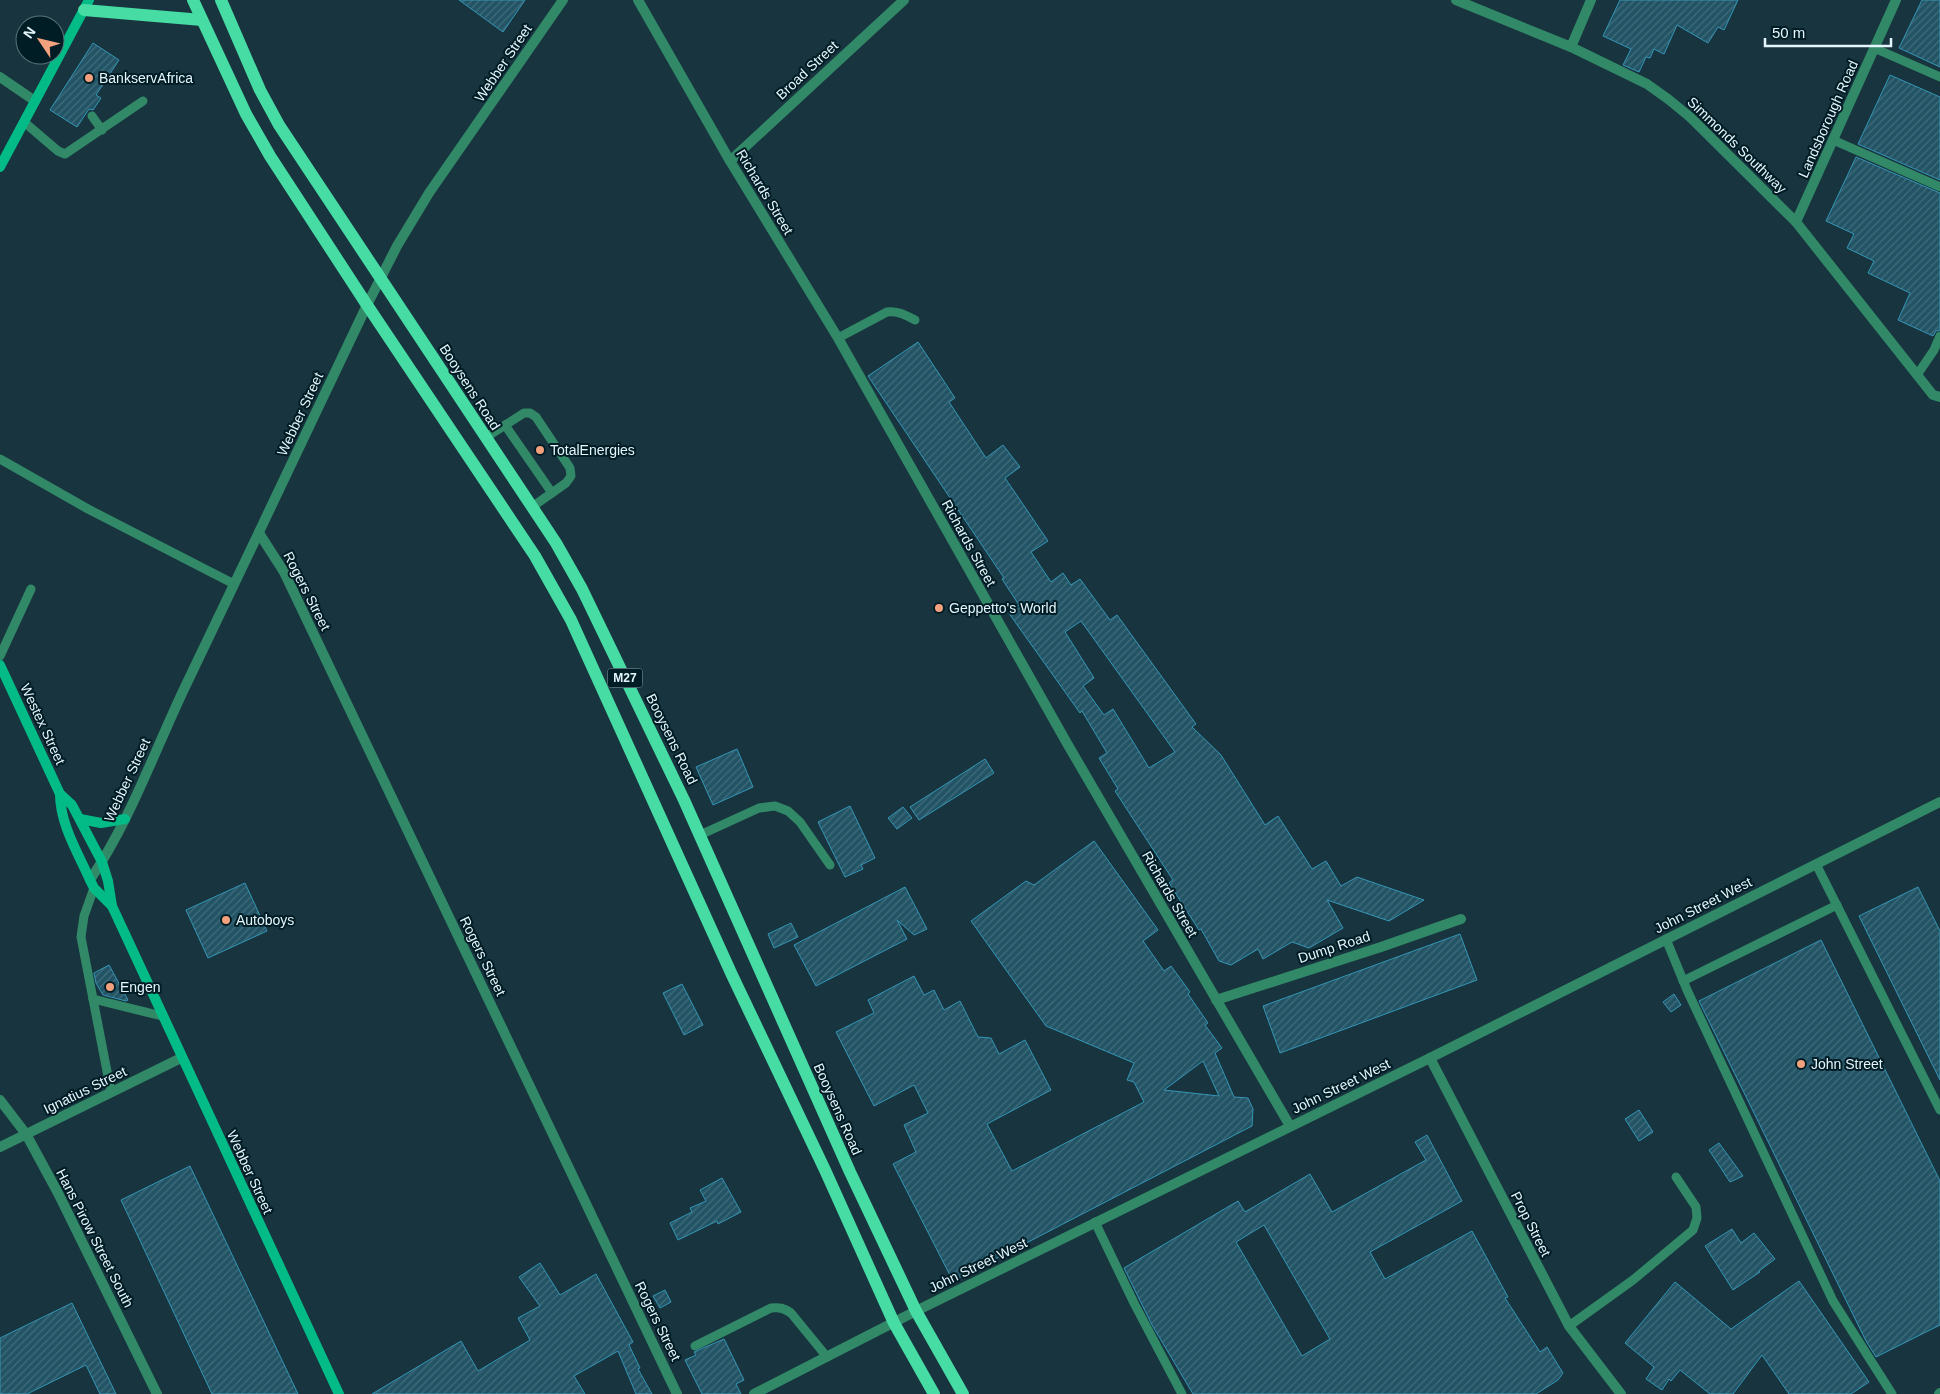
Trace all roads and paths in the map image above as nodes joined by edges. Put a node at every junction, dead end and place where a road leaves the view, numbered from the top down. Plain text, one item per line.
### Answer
1 (193, 0) edge
2 (220, 0) edge
3 (563, 0) edge
4 (638, 0) edge
5 (904, 0) edge
6 (1456, 0) edge
7 (1591, 0) edge
8 (1896, 0) edge
9 (86, 5) edge
10 (202, 20) junction
11 (1571, 47) junction
12 (1874, 48) junction
13 (0, 76) edge
14 (1940, 77) edge
15 (35, 101) junction
16 (143, 101) dead end
17 (92, 116) dead end
18 (24, 122) junction
19 (102, 130) junction
20 (1833, 140) junction
21 (730, 161) junction
22 (0, 167) edge
23 (1940, 187) edge
24 (1796, 222) junction
25 (380, 278) junction
26 (367, 305) junction
27 (915, 320) dead end
28 (1940, 336) edge
29 (838, 338) junction
30 (1917, 375) junction
31 (1937, 396) edge
32 (505, 425) junction
33 (486, 438) junction
34 (0, 459) edge
35 (552, 493) junction
36 (532, 507) junction
37 (259, 533) junction
38 (234, 584) junction
39 (31, 589) dead end
40 (0, 656) edge
41 (0, 665) edge
42 (60, 794) junction
43 (1940, 802) edge
44 (80, 819) junction
45 (125, 820) junction
46 (700, 835) junction
47 (102, 862) junction
48 (1816, 864) junction
49 (830, 865) dead end
50 (92, 884) junction
51 (1837, 905) junction
52 (112, 906) junction
53 (1461, 918) dead end
54 (1666, 939) junction
55 (1683, 982) junction
56 (93, 999) junction
57 (1216, 1000) junction
58 (162, 1016) junction
59 (181, 1058) junction
60 (1430, 1058) junction
61 (110, 1092) junction
62 (0, 1100) edge
63 (1940, 1110) edge
64 (1290, 1126) junction
65 (26, 1134) junction
66 (0, 1147) edge
67 (1676, 1177) dead end
68 (1096, 1222) junction
69 (916, 1311) junction
70 (894, 1323) junction
71 (1569, 1326) junction
72 (695, 1346) dead end
73 (827, 1357) junction
74 (157, 1394) edge
75 (339, 1394) edge
76 (677, 1394) edge
77 (754, 1394) edge
78 (934, 1394) edge
79 (963, 1394) edge
80 (1182, 1394) edge
81 (1622, 1394) edge
82 (1892, 1394) edge

1 - 10 main road, M27
2 - 25 main road, Booysens Road / M27
3 - 25 street, Webber Street
4 - 21 street, Richards Street
5 - 21 street, Broad Street
6 - 11 street, Simmonds Southway
7 - 11 street
8 - 12 street, Landsborough Road
9 - 10 main road
9 - 15 street
10 - 26 main road, M27
11 - 24 street, Simmonds Southway
12 - 14 lane
12 - 20 street, Landsborough Road
13 - 15 street
15 - 18 street
16 - 19 lane
17 - 19 lane
18 - 19 lane
18 - 22 street
20 - 23 lane
20 - 24 street, Landsborough Road
21 - 29 street, Richards Street
24 - 30 street, Simmonds Southway
25 - 26 street, Webber Street
25 - 33 main road, Booysens Road / M27
26 - 37 street, Webber Street
26 - 70 main road, M27
27 - 29 lane
28 - 30 lane
29 - 57 street, Richards Street
30 - 31 street, Simmonds Southway
32 - 33 lane
32 - 35 lane
32 - 35 lane
33 - 36 main road, Booysens Road / M27
34 - 38 lane
35 - 36 lane
36 - 46 main road, Booysens Road / M27
37 - 38 street, Webber Street
37 - 76 street, Rogers Street
38 - 45 street, Webber Street
39 - 40 lane
41 - 42 street, Westex Street
42 - 44 street, Westex Street
42 - 50 street, Westex Street
43 - 48 street, John Street West
44 - 45 street
44 - 47 street, Westex Street
45 - 47 street, Webber Street
46 - 49 lane
46 - 69 main road, Booysens Road / M27
47 - 50 street, Webber Street
47 - 52 street, Webber Street
48 - 51 lane
48 - 54 street, John Street West
50 - 52 street, Webber Street
50 - 56 lane
51 - 55 lane
51 - 63 lane
52 - 58 street, Webber Street
53 - 57 street, Dump Road
54 - 55 lane
54 - 60 street, John Street West
55 - 82 lane
56 - 58 lane
56 - 61 lane
57 - 64 street, Richards Street
58 - 59 street, Webber Street
59 - 61 street, Ignatius Street
59 - 75 street, Webber Street
60 - 64 street, John Street West
60 - 71 street, Prop Street
61 - 65 street, Ignatius Street
62 - 65 street, Hans Pirow Street South
64 - 68 street, John Street West
65 - 66 street, Ignatius Street
65 - 74 street, Hans Pirow Street South
67 - 71 lane
68 - 69 street, John Street West
68 - 80 lane
69 - 70 street, John Street West
69 - 79 main road, Booysens Road / M27
70 - 73 street, John Street West
70 - 78 main road, M27
71 - 81 street, Prop Street
72 - 73 lane
73 - 77 street, John Street West

